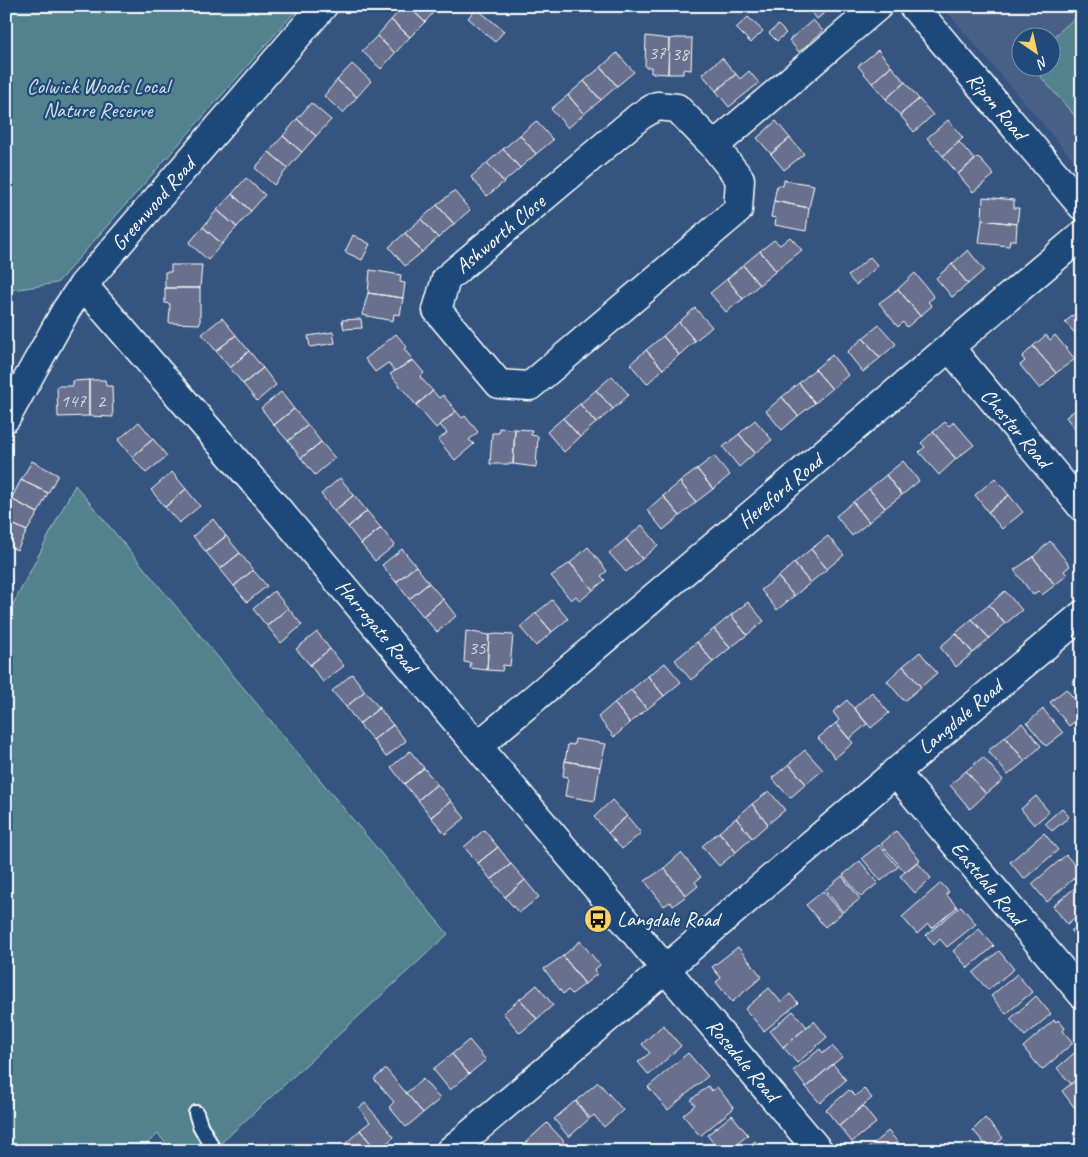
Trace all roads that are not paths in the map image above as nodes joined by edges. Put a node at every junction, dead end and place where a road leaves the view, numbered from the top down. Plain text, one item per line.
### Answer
1 (323, 6) edge
2 (878, 6) edge
3 (912, 6) edge
4 (714, 146) junction
5 (1082, 206) edge
6 (1082, 235) edge
7 (83, 285) junction
8 (950, 348) junction
9 (6, 418) edge
10 (1082, 507) edge
11 (1082, 615) edge
12 (478, 746) junction
13 (895, 772) junction
14 (668, 969) junction
15 (1082, 994) edge
16 (196, 1113) dead end
17 (214, 1151) edge
18 (450, 1151) edge
19 (819, 1151) edge

1 - 7 street, Greenwood Road
2 - 4 street
3 - 5 street, Ripon Road
4 - 4 street, Ashworth Close
6 - 8 street, Hereford Road
7 - 9 street, Greenwood Road
7 - 12 street, Harrogate Road
8 - 10 street, Chester Road
8 - 12 street, Hereford Road
11 - 13 street, Langdale Road
12 - 14 street, Harrogate Road
13 - 14 street, Langdale Road
13 - 15 street, Eastdale Road
14 - 18 street, Langdale Road
14 - 19 street, Rosedale Road
16 - 17 lane

